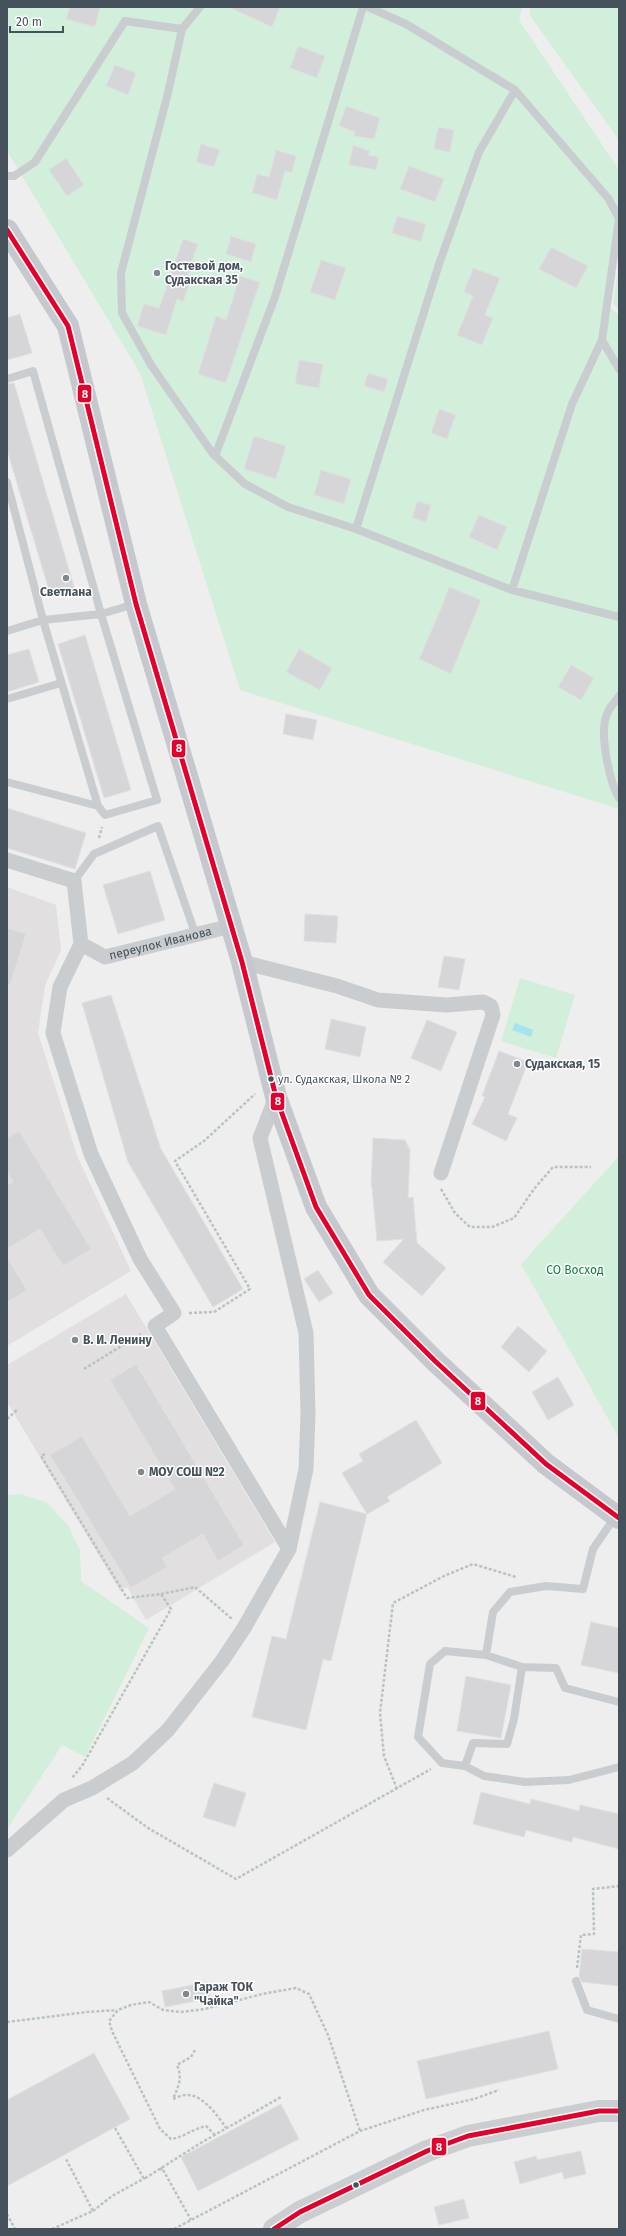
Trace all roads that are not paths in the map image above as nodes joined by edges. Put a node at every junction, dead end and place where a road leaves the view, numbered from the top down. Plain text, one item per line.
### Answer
1 (200, 7) edge
2 (363, 7) edge
3 (368, 7) edge
4 (182, 29) junction
5 (515, 90) junction
6 (7, 176) edge
7 (619, 218) edge
8 (7, 230) edge
9 (602, 340) junction
10 (619, 369) edge
11 (7, 379) edge
12 (215, 456) junction
13 (7, 482) edge
14 (356, 529) junction
15 (512, 590) junction
16 (136, 604) junction
17 (101, 614) junction
18 (619, 617) edge
19 (43, 620) junction
20 (7, 631) edge
21 (61, 683) junction
22 (619, 696) edge
23 (7, 699) edge
24 (7, 782) edge
25 (619, 798) edge
26 (98, 806) junction
27 (7, 860) edge
28 (74, 881) junction
29 (231, 926) junction
30 (196, 936) junction
31 (80, 944) junction
32 (242, 962) junction
33 (274, 1088) junction
34 (441, 1173) road end
35 (617, 1518) edge
36 (289, 1549) junction
37 (486, 1655) junction
38 (522, 1667) junction
39 (619, 1702) edge
40 (465, 1766) junction
41 (619, 1767) edge
42 (7, 1850) edge
43 (576, 1981) road end
44 (619, 2019) edge
45 (619, 2111) edge
46 (274, 2229) edge

1 - 4 lane
2 - 12 lane
3 - 5 lane
4 - 6 lane
4 - 12 lane
5 - 7 lane
5 - 14 lane
7 - 9 lane
8 - 16 main road
9 - 10 lane
9 - 15 lane
11 - 17 lane
12 - 14 lane
13 - 19 lane
14 - 15 lane
15 - 18 lane
16 - 17 lane
16 - 29 main road
17 - 19 lane
17 - 26 lane
19 - 20 lane
19 - 21 lane
21 - 23 lane
21 - 26 lane
22 - 25 lane
24 - 26 lane
27 - 28 street
28 - 30 lane
28 - 31 street
29 - 30 street, переулок Иванова
29 - 32 main road
30 - 31 street, переулок Иванова
31 - 36 street
32 - 33 main road
32 - 34 street
33 - 35 main road
33 - 36 street
35 - 37 lane
36 - 42 street
37 - 38 lane
37 - 40 lane
38 - 39 lane
38 - 40 lane
40 - 41 lane
43 - 44 lane
45 - 46 main road

